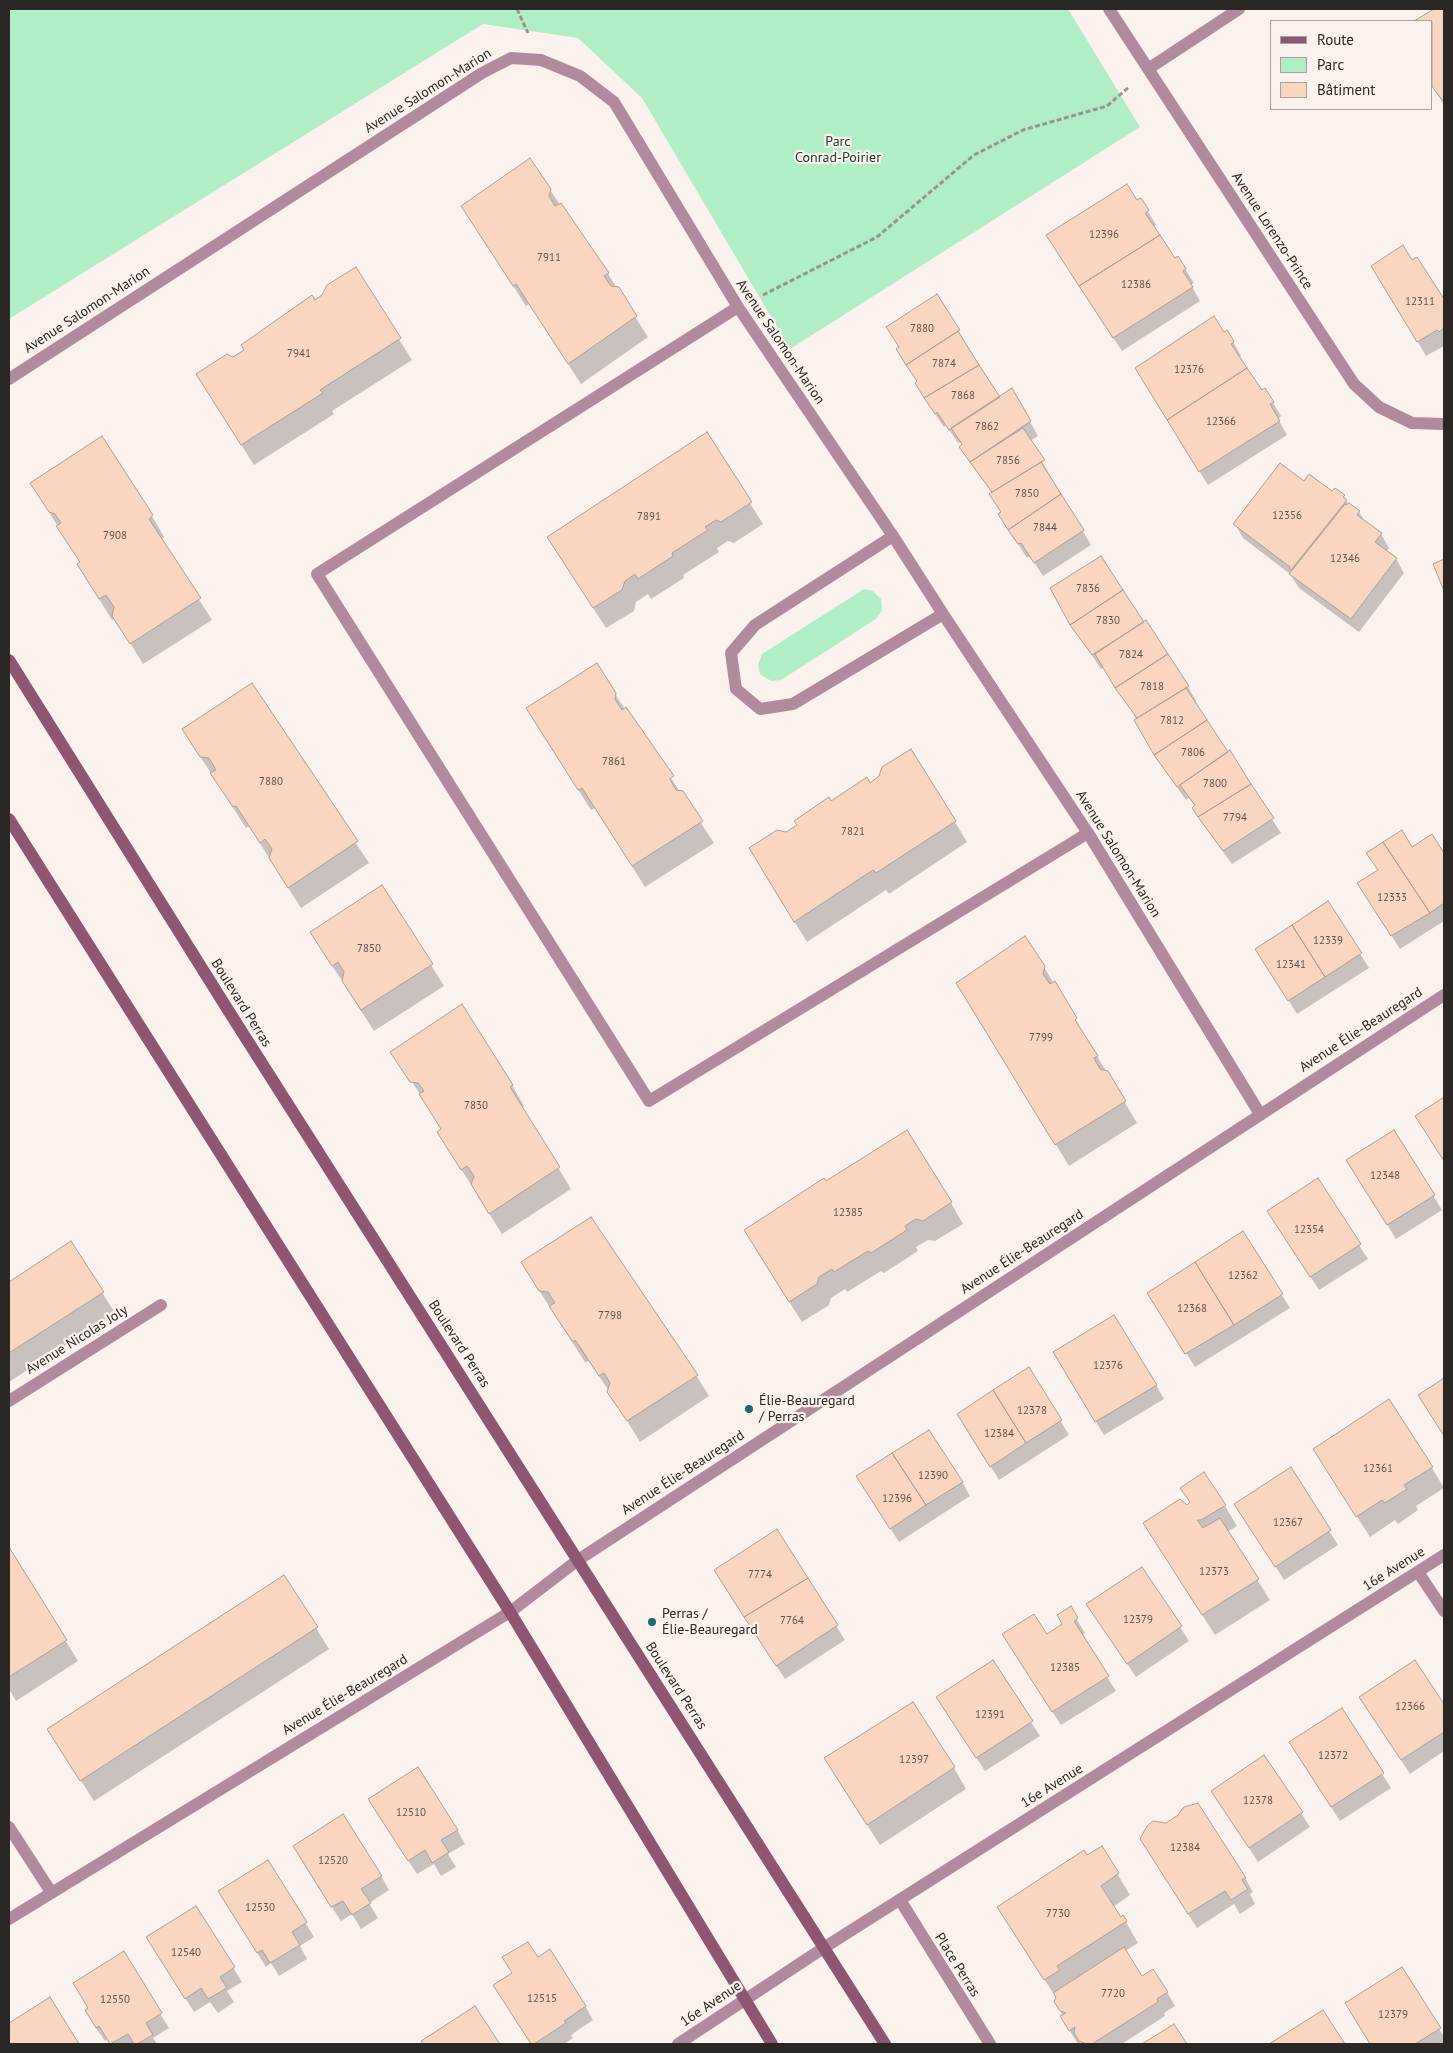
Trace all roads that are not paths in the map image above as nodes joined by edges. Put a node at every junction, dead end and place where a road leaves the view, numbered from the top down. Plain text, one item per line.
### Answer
1 (1109, 9) edge
2 (1239, 9) edge
3 (1148, 69) junction
4 (738, 307) junction
5 (9, 379) edge
6 (1444, 424) edge
7 (893, 536) junction
8 (943, 614) junction
9 (9, 660) edge
10 (9, 819) edge
11 (1088, 833) junction
12 (1444, 995) edge
13 (1260, 1114) junction
14 (161, 1305) dead end
15 (9, 1401) edge
16 (1444, 1555) edge
17 (578, 1560) junction
18 (1418, 1572) junction
19 (1444, 1611) edge
20 (510, 1612) junction
21 (9, 1827) edge
22 (51, 1892) junction
23 (900, 1900) junction
24 (9, 1919) edge
25 (825, 1947) junction
26 (744, 2000) junction
27 (678, 2044) edge
28 (772, 2044) edge
29 (885, 2044) edge
30 (990, 2044) edge

1 - 3 street, Avenue Lorenzo-Prince
2 - 3 street
3 - 6 street, Avenue Lorenzo-Prince
4 - 5 street, Avenue Salomon-Marion
4 - 7 street, Avenue Salomon-Marion
4 - 11 street
7 - 8 street, Avenue Salomon-Marion
7 - 8 street
8 - 11 street, Avenue Salomon-Marion
9 - 17 main road, Boulevard Perras
10 - 20 main road
11 - 13 street, Avenue Salomon-Marion
12 - 13 street, Avenue Élie-Beauregard
13 - 17 street, Avenue Élie-Beauregard
14 - 15 street, Avenue Nicolas Joly
16 - 18 street, 16e Avenue
17 - 20 street, Avenue Élie-Beauregard
17 - 25 main road, Boulevard Perras
18 - 19 street
18 - 23 street, 16e Avenue
20 - 22 street, Avenue Élie-Beauregard
20 - 26 main road
21 - 22 street
22 - 24 street, Avenue Élie-Beauregard
23 - 25 street, 16e Avenue
23 - 30 street, Place Perras
25 - 26 street, 16e Avenue
25 - 29 main road, Boulevard Perras
26 - 27 street, 16e Avenue
26 - 28 main road

